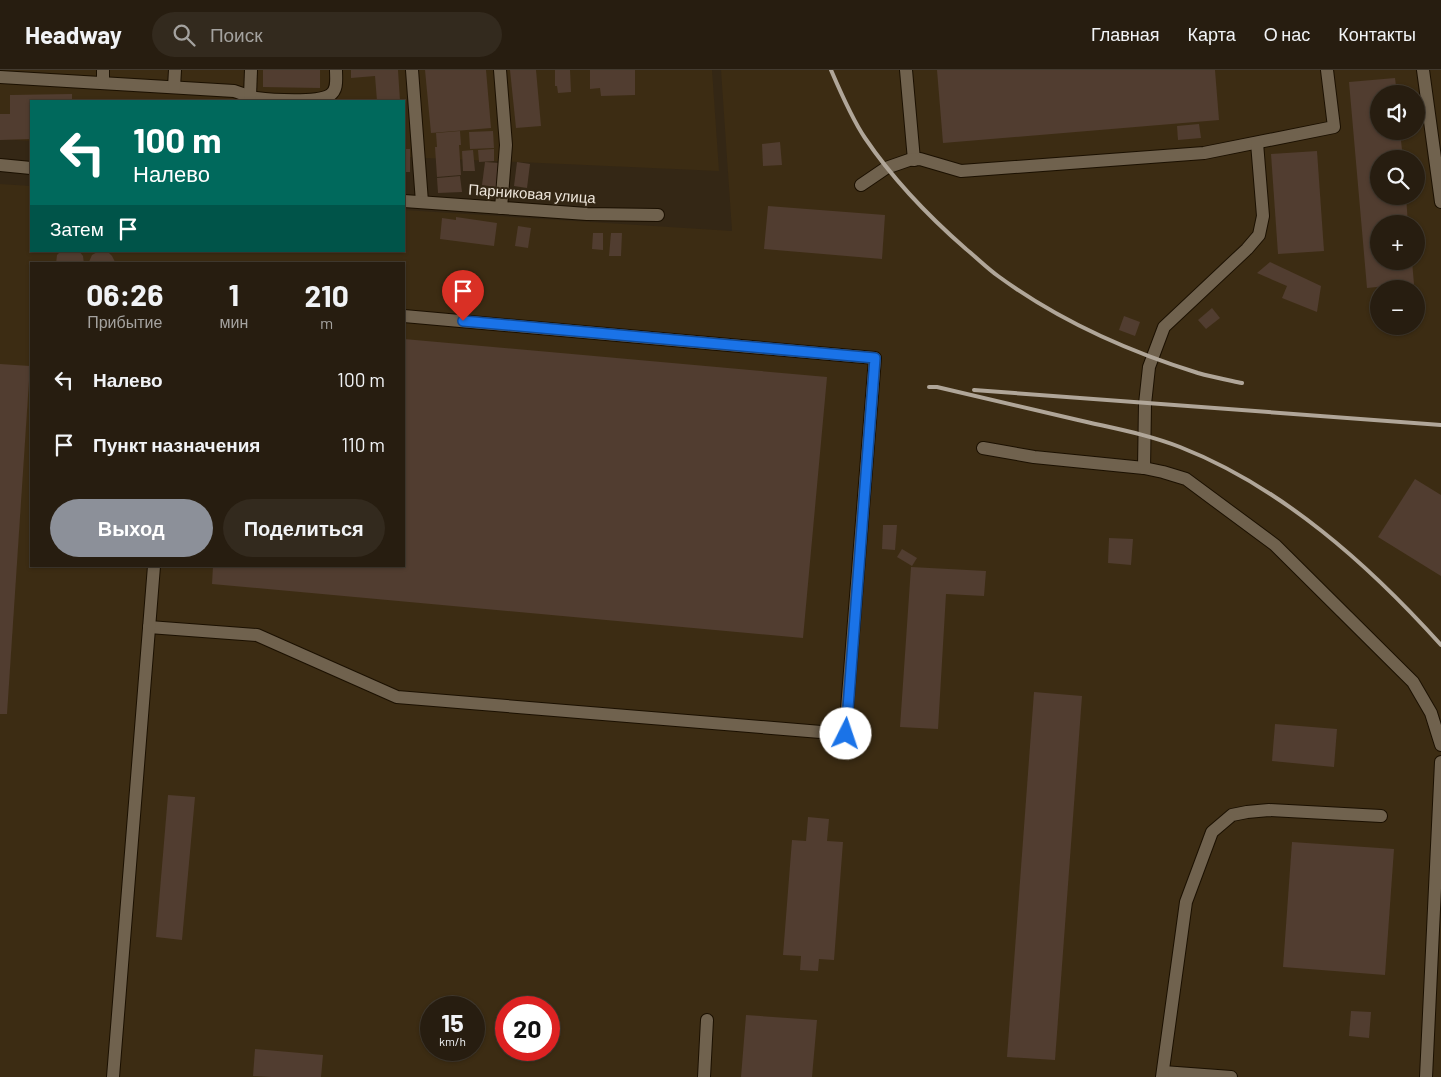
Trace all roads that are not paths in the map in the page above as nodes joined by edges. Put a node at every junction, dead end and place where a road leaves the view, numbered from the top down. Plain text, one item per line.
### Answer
1 (175, 70) edge
2 (251, 70) edge
3 (336, 70) edge
4 (412, 70) edge
5 (500, 70) edge
6 (906, 70) edge
7 (1328, 70) edge
8 (1422, 70) edge
9 (33, 74) edge
10 (103, 76) edge
11 (0, 77) edge
12 (174, 87) junction
13 (250, 96) junction
14 (1258, 142) junction
15 (914, 160) junction
16 (0, 166) edge
17 (30, 168) edge
18 (861, 185) dead end
19 (405, 201) edge
20 (422, 202) junction
21 (1441, 202) edge
22 (501, 208) junction
23 (658, 215) dead end
24 (405, 316) edge
25 (983, 448) dead end
26 (1144, 468) junction
27 (154, 567) edge
28 (149, 627) junction
29 (1441, 745) edge
30 (1441, 762) edge
31 (1381, 816) dead end
32 (708, 1020) dead end
33 (1163, 1074) edge
34 (113, 1077) edge
35 (704, 1077) edge
36 (1231, 1077) edge
37 (1426, 1077) edge

1 - 12 lane
2 - 13 lane
3 - 13 lane
4 - 20 lane
5 - 22 lane
6 - 15 lane
7 - 14 lane
8 - 21 lane
9 - 10 lane
9 - 11 lane
10 - 12 lane
12 - 13 lane
14 - 15 lane
14 - 26 lane
15 - 18 lane
16 - 17 lane
19 - 20 lane, Парниковая улица
20 - 22 lane, Парниковая улица
22 - 23 lane, Парниковая улица
24 - 28 lane
25 - 26 lane
26 - 29 lane
27 - 28 lane
28 - 34 lane
30 - 37 lane
31 - 33 lane
32 - 35 lane
33 - 36 lane

